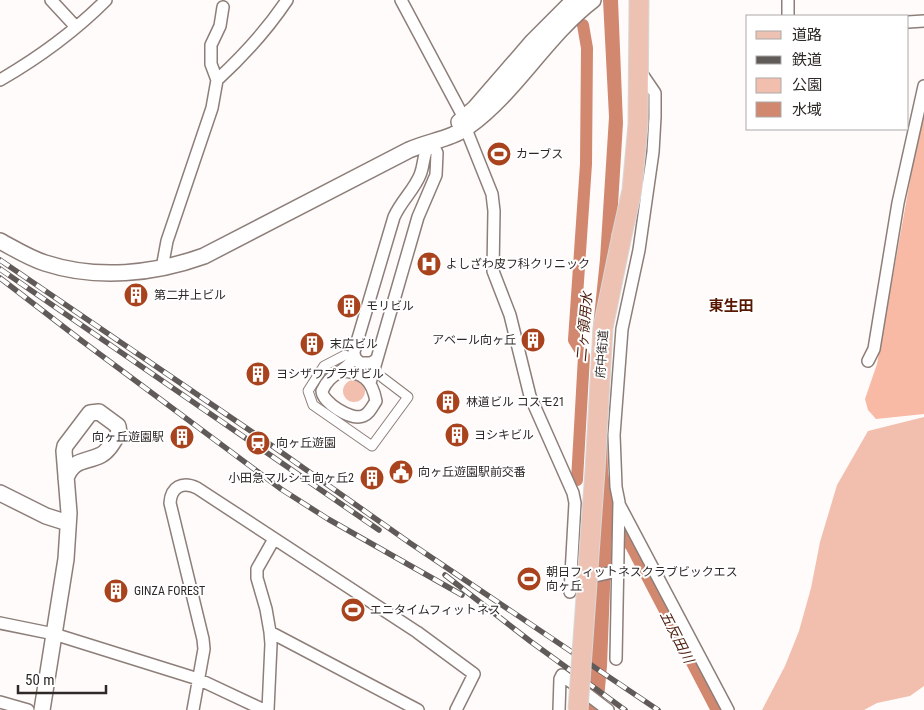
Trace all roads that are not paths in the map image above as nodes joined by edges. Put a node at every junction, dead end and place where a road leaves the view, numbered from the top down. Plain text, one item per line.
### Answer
1 (52, 0) edge
2 (106, 0) edge
3 (287, 0) edge
4 (401, 0) edge
5 (574, 0) edge
6 (639, 0) edge
7 (788, 0) edge
8 (592, 1) edge
9 (223, 7) dead end
10 (788, 15) edge
11 (924, 21) edge
12 (909, 22) edge
13 (76, 27) junction
14 (639, 69) junction
15 (0, 80) edge
16 (217, 80) junction
17 (924, 86) edge
18 (465, 123) junction
19 (431, 141) junction
20 (0, 240) edge
21 (162, 268) junction
22 (349, 354) junction
23 (376, 360) junction
24 (868, 361) dead end
25 (341, 370) junction
26 (383, 378) dead end
27 (370, 383) junction
28 (66, 478) dead end
29 (0, 493) edge
30 (619, 507) junction
31 (68, 523) junction
32 (274, 539) junction
33 (614, 572) junction
34 (0, 623) edge
35 (270, 632) junction
36 (54, 634) junction
37 (616, 658) dead end
38 (198, 679) junction
39 (581, 701) edge
40 (0, 702) edge
41 (607, 709) edge
42 (28, 710) edge
43 (42, 710) edge
44 (193, 710) edge
45 (264, 710) edge
46 (268, 710) edge
47 (418, 710) edge
48 (456, 710) edge
49 (559, 710) edge
50 (728, 710) edge

1 - 13 street
2 - 13 street
3 - 16 street
4 - 18 street
5 - 18 street
6 - 14 main road, 府中街道
7 - 10 street
8 - 18 street
9 - 16 street
11 - 12 street
13 - 15 street
14 - 30 street
14 - 39 main road, 府中街道, bridge
16 - 21 street
17 - 24 street
18 - 19 street
18 - 33 street
19 - 21 street
19 - 22 street
19 - 23 street
20 - 21 street
22 - 23 street
22 - 25 street
22 - 26 street
23 - 27 street
25 - 27 street
25 - 27 street
28 - 31 street
29 - 31 street
30 - 33 street
30 - 50 street
31 - 36 street
32 - 35 street
32 - 38 street
32 - 48 street
33 - 37 street
34 - 36 street
35 - 46 street
35 - 47 street
36 - 38 street
36 - 43 street
38 - 44 street
38 - 45 street
39 - 41 street
39 - 49 street
40 - 42 street

